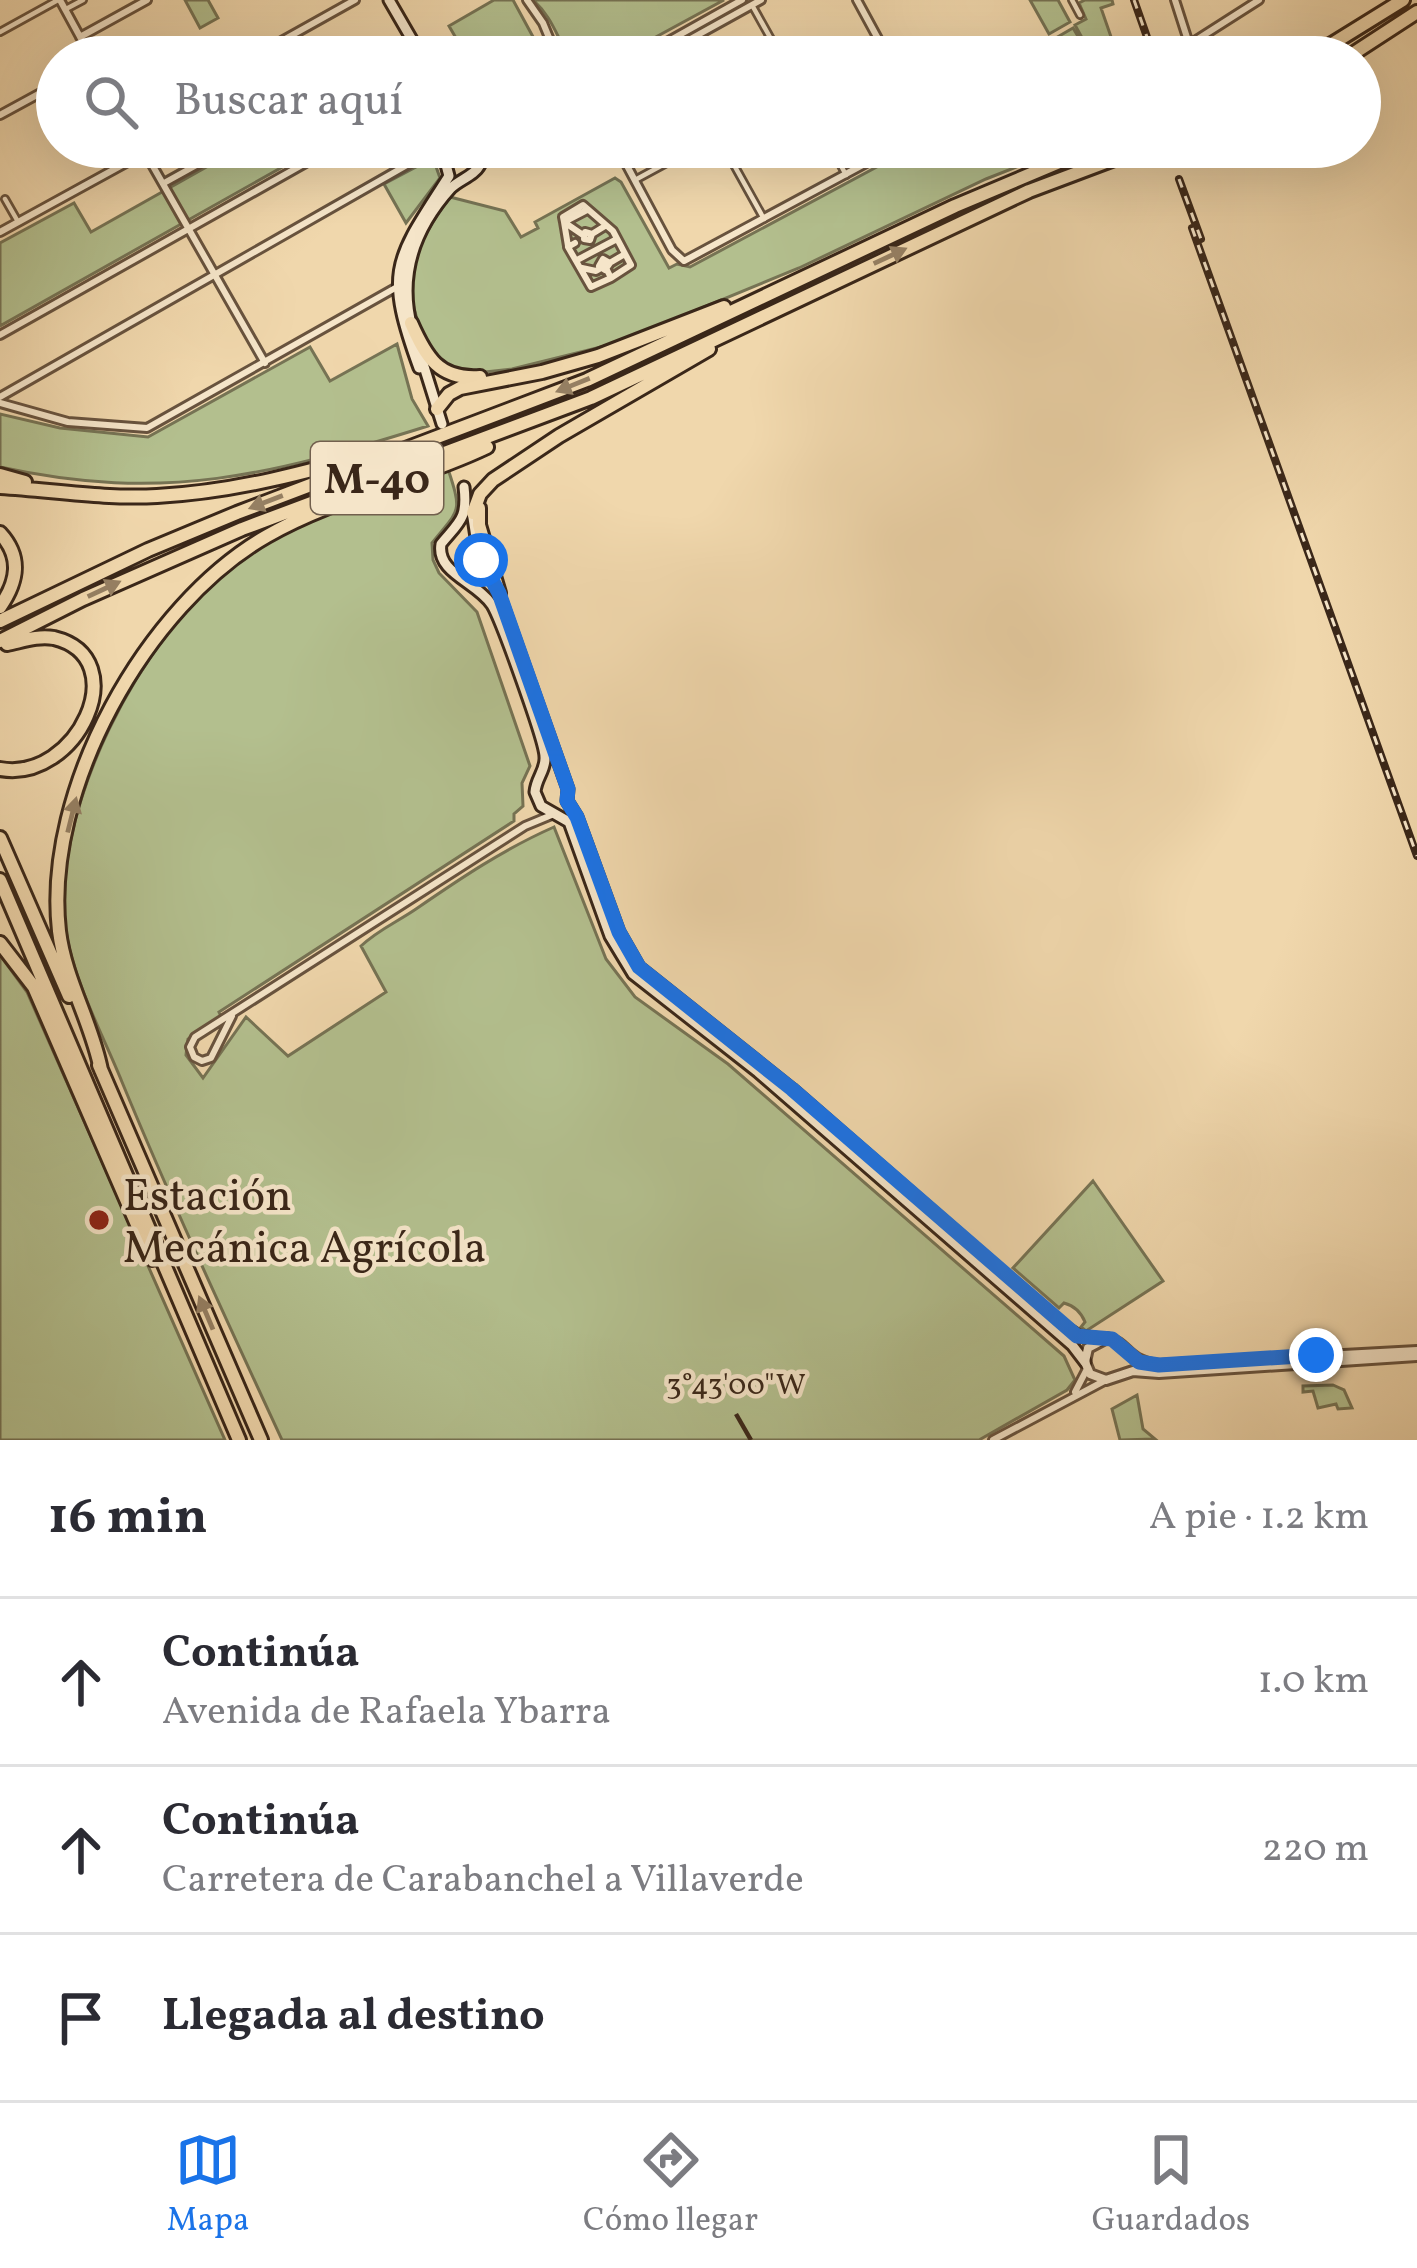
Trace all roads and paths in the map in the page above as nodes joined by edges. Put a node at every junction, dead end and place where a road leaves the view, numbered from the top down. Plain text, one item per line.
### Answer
1 (59, 0) edge
2 (82, 0) edge
3 (147, 0) edge
4 (355, 0) edge
5 (389, 0) edge
6 (527, 0) edge
7 (742, 0) edge
8 (857, 0) edge
9 (1072, 0) edge
10 (1174, 0) edge
11 (1259, 0) edge
12 (1403, 0) edge
13 (757, 2) edge
14 (65, 9) junction
15 (1417, 12) edge
16 (1080, 15) dead end
17 (0, 32) edge
18 (79, 36) edge
19 (82, 36) edge
20 (291, 36) edge
21 (410, 36) edge
22 (549, 36) edge
23 (678, 36) edge
24 (701, 36) edge
25 (772, 36) edge
26 (877, 36) edge
27 (1187, 36) edge
28 (1207, 36) edge
29 (1345, 36) edge
30 (1380, 36) edge
31 (36, 96) edge
32 (0, 116) edge
33 (112, 168) edge
34 (154, 168) edge
35 (192, 168) edge
36 (297, 168) edge
37 (402, 168) edge
38 (450, 168) edge
39 (478, 168) edge
40 (628, 168) edge
41 (658, 168) edge
42 (736, 168) edge
43 (842, 168) edge
44 (858, 168) edge
45 (1045, 168) edge
46 (1090, 168) edge
47 (450, 171) junction
48 (846, 175) junction
49 (466, 176) junction
50 (635, 181) junction
51 (163, 184) junction
52 (5, 199) dead end
53 (764, 220) junction
54 (18, 222) junction
55 (564, 222) junction
56 (605, 225) junction
57 (189, 229) junction
58 (0, 232) edge
59 (617, 239) junction
60 (582, 240) junction
61 (592, 252) junction
62 (625, 254) junction
63 (581, 265) junction
64 (604, 270) junction
65 (214, 274) junction
66 (794, 284) junction
67 (397, 287) junction
68 (756, 320) junction
69 (411, 323) junction
70 (0, 334) edge
71 (265, 363) junction
72 (565, 366) junction
73 (0, 400) edge
74 (437, 409) junction
75 (442, 424) dead end
76 (516, 429) junction
77 (455, 433) junction
78 (457, 466) dead end
79 (508, 470) junction
80 (0, 476) edge
81 (0, 487) edge
82 (464, 487) junction
83 (91, 494) junction
84 (473, 513) junction
85 (0, 532) edge
86 (454, 533) junction
87 (476, 540) junction
88 (474, 565) junction
89 (455, 572) junction
90 (499, 593) junction
91 (0, 607) edge
92 (0, 620) edge
93 (0, 642) edge
94 (0, 769) edge
95 (562, 779) junction
96 (536, 780) junction
97 (537, 797) junction
98 (567, 801) junction
99 (553, 811) junction
100 (525, 826) junction
101 (0, 838) edge
102 (0, 880) edge
103 (0, 943) edge
104 (232, 1016) junction
105 (101, 1070) junction
106 (189, 1325) junction
107 (1101, 1339) junction
108 (1417, 1353) edge
109 (1126, 1354) junction
110 (1086, 1366) junction
111 (1110, 1380) junction
112 (1073, 1395) junction
113 (239, 1440) edge
114 (261, 1440) edge
115 (993, 1440) edge

1 - 14 street
1 - 17 street
2 - 14 street
3 - 19 street
4 - 20 street
5 - 21 main road
6 - 22 street
7 - 23 street
8 - 26 street
9 - 16 street
10 - 27 street
11 - 28 street
12 - 29 highway
13 - 24 street
13 - 25 street
14 - 18 street
15 - 30 highway
31 - 32 street
33 - 54 street
34 - 51 street
35 - 51 street
36 - 57 street
37 - 65 street
38 - 47 main road
39 - 49 main road
40 - 50 street
41 - 50 street
42 - 53 street
43 - 48 street
44 - 48 street
45 - 66 highway, M-40
68 -> 46 highway, M-40
47 - 49 main road
47 - 67 main road
48 - 53 street
49 - 69 main road
50 - 53 street
51 - 57 street
52 - 54 street
54 - 58 street
55 - 56 street
55 - 60 street
55 - 60 street
56 - 59 street
56 - 60 street
57 - 65 street
57 - 70 street
59 - 61 street
59 - 62 street
60 - 61 street
60 - 63 street
61 - 63 street
61 - 64 street
61 - 64 street
62 - 64 street
62 - 64 street
63 - 64 street
63 - 64 street
65 - 71 street
65 - 73 street
66 - 72 highway
66 -> 77 highway, M-40
67 - 71 street
67 - 74 main road
68 - 76 highway, M-40
68 - 79 highway
69 - 72 highway
69 - 74 main road
71 - 73 street
72 - 74 highway
74 - 75 main road
93 -> 76 highway, M-40
105 -> 76 highway
77 - 83 highway
77 -> 92 highway, M-40
78 - 82 main road
79 - 84 highway
79 - 90 highway
80 - 83 highway
81 - 83 highway
82 - 84 main road
82 - 86 main road
84 - 87 main road
85 - 91 highway
86 - 87 main road
86 - 89 main road
87 - 88 main road
88 - 89 main road
88 - 90 main road
89 - 96 main road
90 - 95 main road
93 - 94 highway
95 - 96 main road
95 - 98 main road
96 - 97 main road
97 - 99 main road
97 - 100 street
98 - 99 main road
98 - 107 main road
99 - 100 street
99 - 110 main road
100 - 104 street
101 - 105 highway
102 - 106 highway
103 - 106 highway
104 - 104 street
114 -> 105 highway
106 - 113 highway
107 - 109 street
107 - 110 street
108 - 109 street
108 - 111 street
109 - 111 street
110 - 111 street
110 - 112 street
111 - 112 street
112 - 115 street

